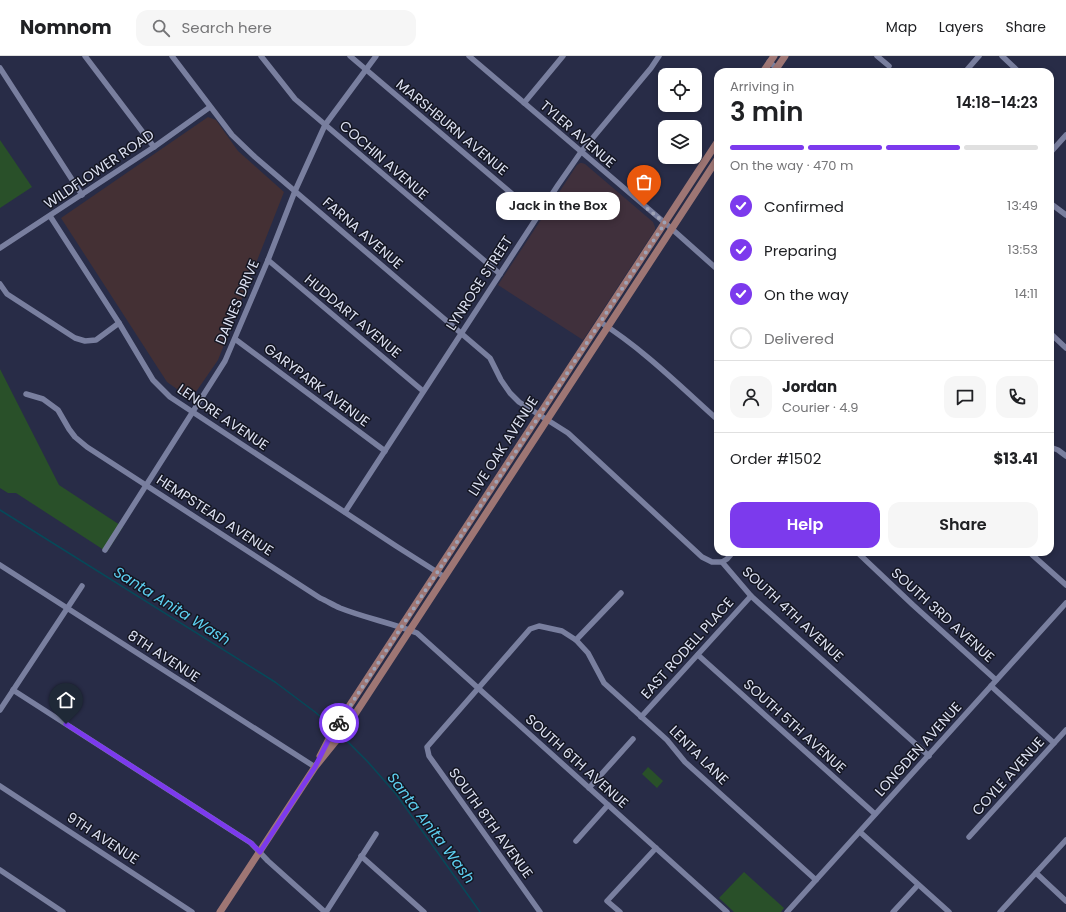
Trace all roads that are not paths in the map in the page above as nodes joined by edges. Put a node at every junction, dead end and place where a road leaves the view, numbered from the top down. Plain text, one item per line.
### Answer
1 (84, 56) edge
2 (172, 56) edge
3 (261, 56) edge
4 (350, 56) edge
5 (376, 56) edge
6 (563, 56) edge
7 (659, 56) edge
8 (785, 56) edge
9 (877, 56) edge
10 (979, 56) edge
11 (1002, 56) edge
12 (471, 57) edge
13 (772, 59) edge
14 (888, 66) dead end
15 (0, 68) edge
16 (766, 68) edge
17 (776, 68) edge
18 (779, 68) edge
19 (968, 68) edge
20 (1016, 68) edge
21 (366, 70) junction
22 (524, 103) junction
23 (210, 107) junction
24 (326, 126) junction
25 (1066, 135) edge
26 (154, 147) junction
27 (714, 147) edge
28 (1054, 148) edge
29 (581, 152) junction
30 (714, 164) edge
31 (295, 191) junction
32 (82, 195) junction
33 (1054, 207) edge
34 (1066, 215) edge
35 (50, 216) junction
36 (538, 216) junction
37 (665, 223) junction
38 (672, 229) junction
39 (0, 248) edge
40 (268, 260) junction
41 (714, 264) edge
42 (500, 274) junction
43 (0, 284) edge
44 (600, 322) junction
45 (119, 323) junction
46 (608, 327) junction
47 (461, 333) junction
48 (1054, 337) edge
49 (235, 339) junction
50 (1066, 348) edge
51 (423, 391) junction
52 (26, 394) dead end
53 (192, 412) junction
54 (539, 415) junction
55 (714, 416) edge
56 (546, 420) junction
57 (1054, 448) edge
58 (385, 451) junction
59 (1066, 456) edge
60 (146, 485) junction
61 (345, 512) junction
62 (105, 550) dead end
63 (729, 556) edge
64 (861, 556) edge
65 (1033, 556) edge
66 (722, 562) junction
67 (0, 565) edge
68 (437, 572) junction
69 (444, 577) junction
70 (1066, 585) edge
71 (82, 586) dead end
72 (621, 593) dead end
73 (752, 596) junction
74 (1066, 603) edge
75 (67, 608) junction
76 (401, 627) junction
77 (410, 630) junction
78 (576, 640) junction
79 (698, 655) junction
80 (996, 680) junction
81 (991, 686) junction
82 (478, 688) junction
83 (13, 690) junction
84 (0, 710) edge
85 (641, 717) junction
86 (1066, 730) edge
87 (633, 739) dead end
88 (1054, 743) junction
89 (427, 747) joint
90 (929, 756) junction
91 (315, 767) junction
92 (0, 786) edge
93 (589, 788) junction
94 (608, 805) junction
95 (876, 814) junction
96 (860, 832) junction
97 (376, 834) dead end
98 (969, 837) dead end
99 (1066, 840) edge
100 (576, 841) dead end
101 (656, 848) junction
102 (260, 852) junction
103 (361, 856) junction
104 (0, 870) edge
105 (1036, 873) junction
106 (816, 880) junction
107 (918, 885) junction
108 (1066, 901) edge
109 (63, 912) edge
110 (192, 912) edge
111 (220, 912) edge
112 (325, 912) edge
113 (424, 912) edge
114 (540, 912) edge
115 (620, 912) edge
116 (727, 912) edge
117 (787, 912) edge
118 (893, 912) edge
119 (949, 912) edge
120 (1000, 912) edge

1 - 26 street
2 - 23 street, FARNA AVENUE
3 - 24 street, COCHIN AVENUE
4 - 21 street, MARSHBURN AVENUE
5 - 21 street, DAINES DRIVE
6 - 22 street
7 - 29 street, LYNROSE STREET
8 - 18 main road
9 - 14 street
10 - 19 street
11 - 20 street
12 - 22 street, TYLER AVENUE
13 - 16 main road
13 - 17 street
15 - 32 street
21 - 24 street, DAINES DRIVE
21 - 36 street, MARSHBURN AVENUE
22 - 29 street, TYLER AVENUE
23 - 26 street, WILDFLOWER ROAD
23 - 31 street, FARNA AVENUE
24 - 31 street, DAINES DRIVE
24 - 42 street, COCHIN AVENUE
25 - 28 street
26 - 32 street, WILDFLOWER ROAD
27 - 37 main road, LIVE OAK AVENUE
29 - 36 street, LYNROSE STREET
29 - 37 street, TYLER AVENUE
30 - 38 main road, LIVE OAK AVENUE
31 - 40 street, DAINES DRIVE
31 - 47 street, FARNA AVENUE
32 - 35 street, WILDFLOWER ROAD
33 - 34 street
35 - 39 street, WILDFLOWER ROAD
35 - 45 street, LENORE AVENUE
36 - 42 street, LYNROSE STREET
37 - 38 street, TYLER AVENUE
37 - 44 main road, LIVE OAK AVENUE
38 - 41 street, TYLER AVENUE
38 - 46 main road, LIVE OAK AVENUE
40 - 49 street, DAINES DRIVE
40 - 51 street, HUDDART AVENUE
42 - 47 street, LYNROSE STREET
43 - 45 street
44 - 46 street
44 - 54 main road, LIVE OAK AVENUE
45 - 53 street, LENORE AVENUE
46 - 55 street
46 - 56 main road, LIVE OAK AVENUE
47 - 51 street, LYNROSE STREET
47 - 54 street, FARNA AVENUE
48 - 50 street
49 - 53 street, DAINES DRIVE
49 - 58 street, GARYPARK AVENUE
51 - 58 street, LYNROSE STREET
52 - 60 street, HEMPSTEAD AVENUE
53 - 60 street, DAINES DRIVE
53 - 61 street, LENORE AVENUE
54 - 56 street, FARNA AVENUE
54 - 68 main road, LIVE OAK AVENUE
56 - 66 street
56 - 69 main road, LIVE OAK AVENUE
57 - 59 street
58 - 61 street, LYNROSE STREET
60 - 62 street, DAINES DRIVE
60 - 76 street, HEMPSTEAD AVENUE
61 - 68 street, LENORE AVENUE
63 - 66 street
64 - 80 street, SOUTH 3RD AVENUE
65 - 70 street
66 - 73 street, SOUTH 4TH AVENUE
67 - 75 street, 8TH AVENUE
68 - 69 street, LENORE AVENUE
68 - 76 main road, LIVE OAK AVENUE
69 - 77 main road, LIVE OAK AVENUE
71 - 75 street
72 - 78 street
73 - 79 street, EAST RODELL PLACE
73 - 90 street, SOUTH 4TH AVENUE
74 - 80 street, LONGDEN AVENUE
75 - 83 street
75 - 91 street, 8TH AVENUE
76 - 77 street, HEMPSTEAD AVENUE
76 - 91 main road, LIVE OAK AVENUE
77 - 82 street, SOUTH 6TH AVENUE
77 - 91 main road, LIVE OAK AVENUE
78 - 82 street, LENTA LANE
78 - 85 street, LENTA LANE
79 - 85 street, EAST RODELL PLACE
79 - 95 street, SOUTH 5TH AVENUE
80 - 81 street, LONGDEN AVENUE
81 - 88 street, SOUTH 3RD AVENUE
81 - 90 street, LONGDEN AVENUE
82 - 89 street, LENTA LANE
82 - 93 street, SOUTH 6TH AVENUE
83 - 84 street
83 - 102 street
85 - 106 street, LENTA LANE
86 - 88 street, COYLE AVENUE
87 - 93 street
88 - 98 street, COYLE AVENUE
89 - 114 street, SOUTH 8TH AVENUE
90 - 95 street, LONGDEN AVENUE
91 - 102 main road, LIVE OAK AVENUE
92 - 110 street, 9TH AVENUE
93 - 94 street, SOUTH 6TH AVENUE
94 - 100 street
94 - 101 street, SOUTH 6TH AVENUE
95 - 96 street, LONGDEN AVENUE
96 - 106 street, LONGDEN AVENUE
96 - 107 street
97 - 103 street
99 - 105 street
101 - 115 street
101 - 116 street, SOUTH 6TH AVENUE
102 - 111 main road, LIVE OAK AVENUE
102 - 112 street
103 - 112 street
103 - 113 street
104 - 109 street
105 - 108 street
105 - 120 street
106 - 117 street, LONGDEN AVENUE
107 - 118 street
107 - 119 street

